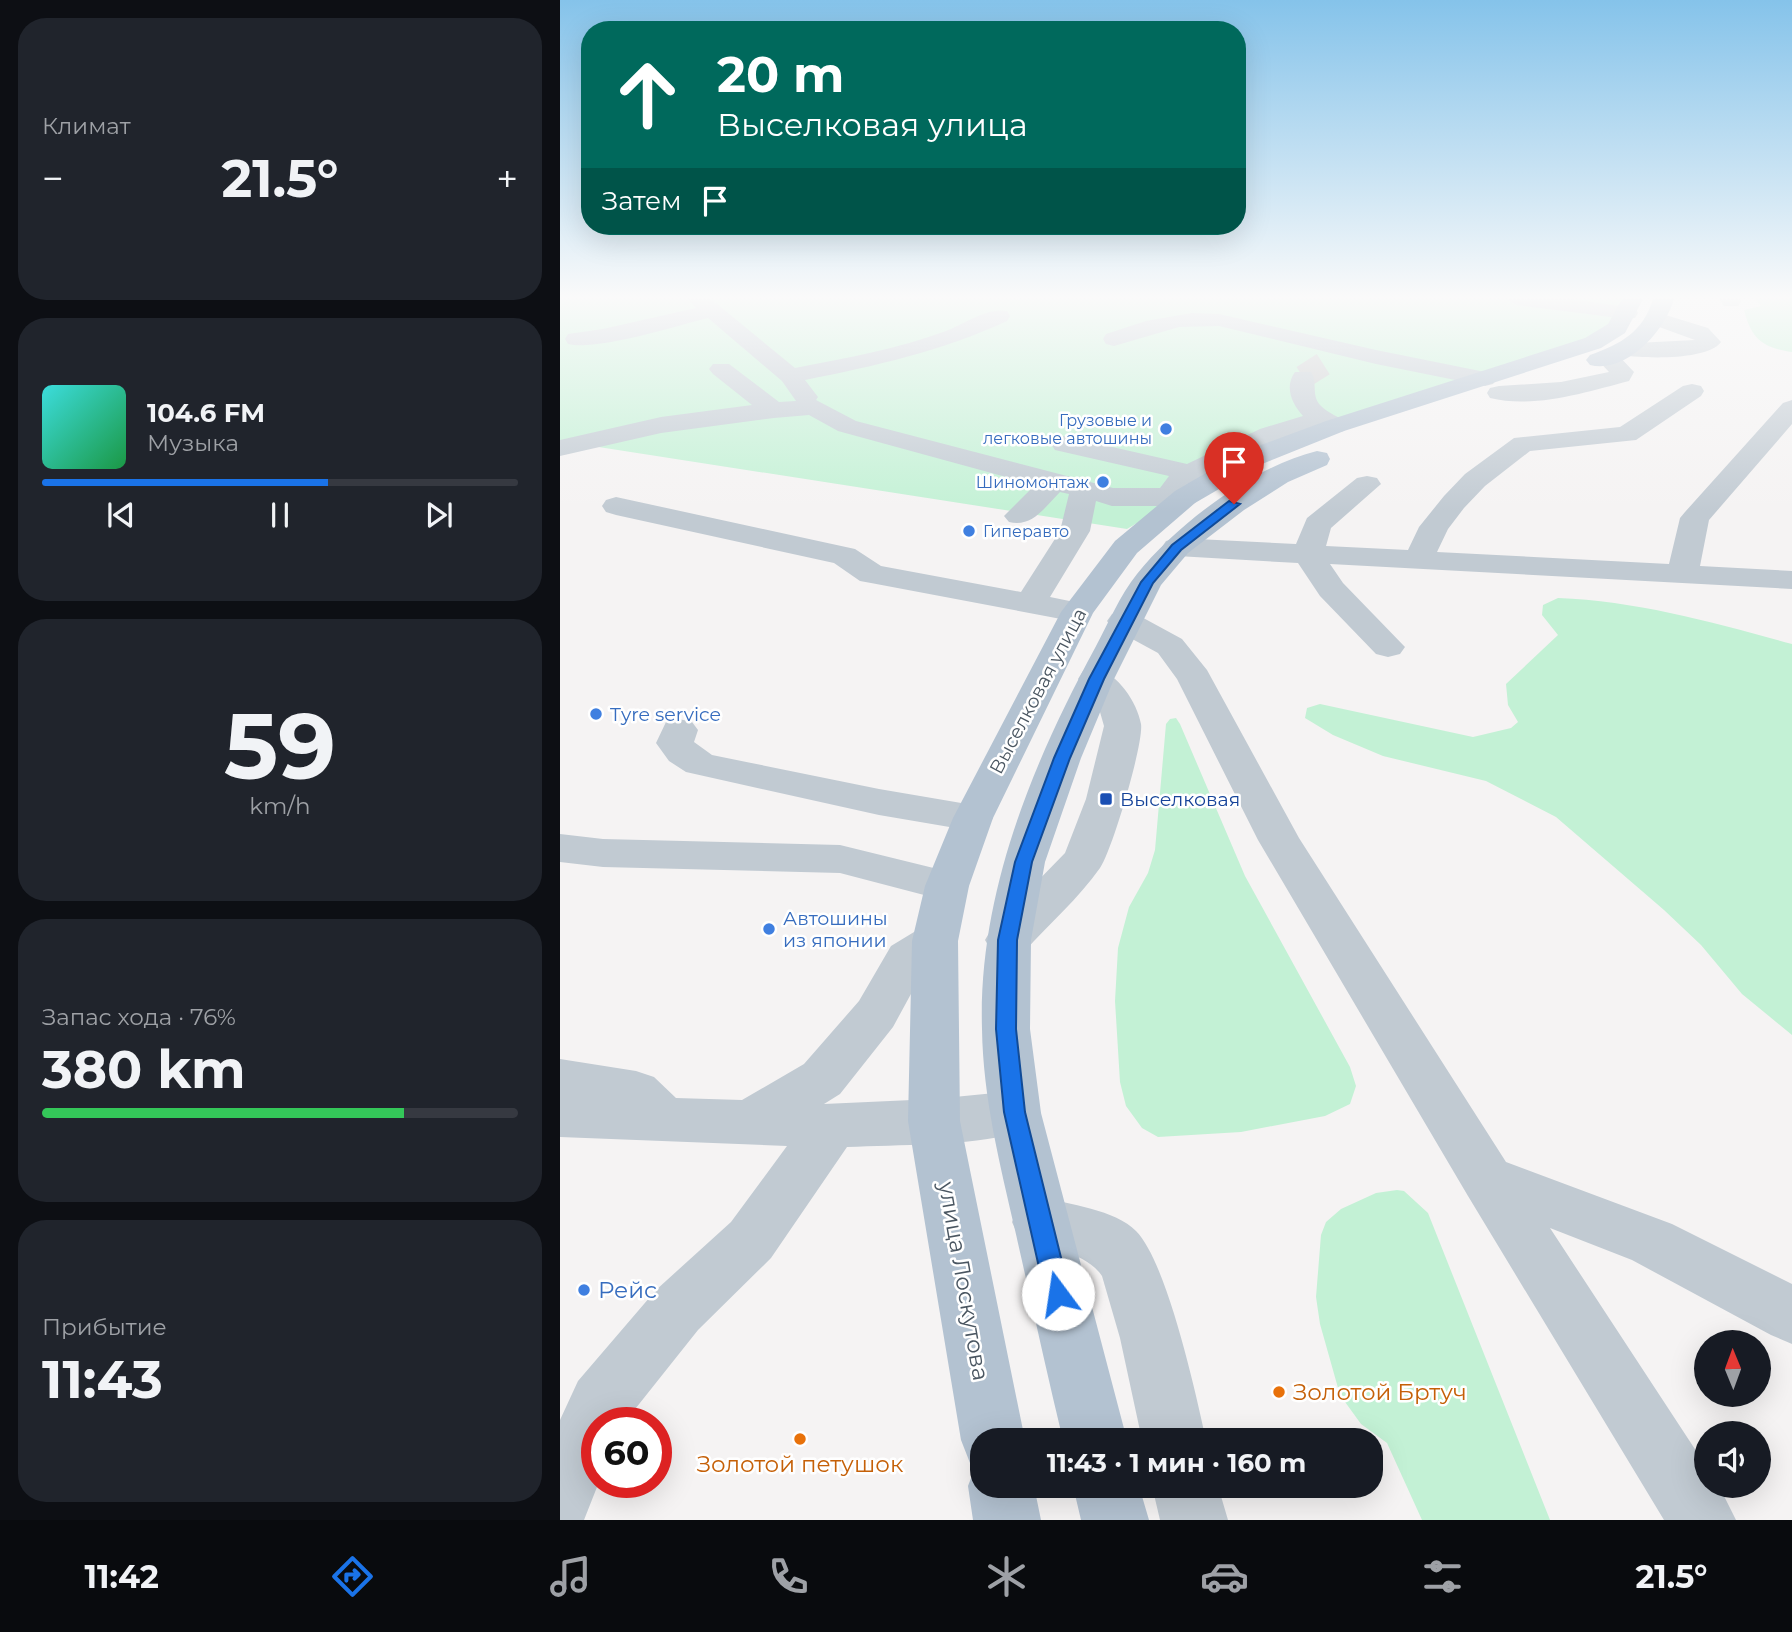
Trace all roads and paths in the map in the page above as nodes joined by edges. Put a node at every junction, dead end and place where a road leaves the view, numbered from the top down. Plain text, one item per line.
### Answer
1 (722, 370) edge
2 (783, 370) edge
3 (821, 370) edge
4 (1428, 370) edge
5 (1530, 370) edge
6 (1539, 370) edge
7 (790, 376) junction
8 (1303, 377) dead end
9 (1492, 386) junction
10 (1692, 391) dead end
11 (813, 407) junction
12 (1792, 408) edge
13 (774, 410) junction
14 (1328, 422) junction
15 (564, 441) edge
16 (1065, 444) dead end
17 (1055, 481) junction
18 (1367, 484) dead end
19 (1181, 489) junction
20 (1084, 490) junction
21 (616, 506) dead end
22 (1018, 516) dead end
23 (1177, 547) junction
24 (1308, 554) junction
25 (1418, 560) junction
26 (1683, 573) junction
27 (1792, 580) edge
28 (1030, 603) junction
29 (1077, 612) junction
30 (1124, 621) junction
31 (1388, 647) dead end
32 (1096, 679) junction
33 (679, 730) dead end
34 (973, 818) junction
35 (560, 848) edge
36 (947, 886) junction
37 (1008, 940) junction
38 (936, 941) junction
39 (560, 1080) edge
40 (1015, 1112) junction
41 (560, 1115) edge
42 (641, 1117) junction
43 (934, 1121) junction
44 (748, 1123) junction
45 (832, 1126) junction
46 (560, 1136) edge
47 (1488, 1179) junction
48 (1040, 1222) junction
49 (1792, 1315) edge
50 (991, 1428) edge
51 (1092, 1428) edge
52 (1171, 1428) edge
53 (560, 1496) edge
54 (1003, 1498) edge
55 (1110, 1498) edge
56 (1188, 1498) edge
57 (1007, 1520) edge
58 (1115, 1520) edge
59 (1194, 1520) edge
60 (1702, 1520) edge

1 - 13 street
2 - 7 street
3 - 7 street
4 - 9 street
5 - 9 main road, Выселковая улица
6 - 9 main road, Выселковая улица
7 - 11 street
8 - 14 street
9 - 14 main road, Выселковая улица
9 - 23 main road, Выселковая улица
10 - 25 street
11 - 13 street
11 - 17 street
12 - 26 street
13 - 15 street
14 - 19 main road, Выселковая улица
16 - 19 street
17 - 20 street
17 - 22 street
18 - 24 street
19 - 20 street
19 - 29 main road, Выселковая улица
20 - 28 street
21 - 28 street
23 - 24 street
23 - 30 main road, Выселковая улица
24 - 25 street
24 - 31 street
25 - 26 street
26 - 27 street
28 - 29 street
29 - 34 main road, Выселковая улица
30 - 32 main road, Выселковая улица
30 - 47 street
32 - 37 main road, Выселковая улица
32 - 37 street
33 - 34 street
34 - 36 main road, Выселковая улица
35 - 36 street
36 - 38 main road, Выселковая улица
37 - 40 main road, Выселковая улица
38 - 43 main road, Выселковая улица
38 - 44 street
39 - 42 street
40 - 43 street
40 - 48 main road
41 - 42 street
42 - 44 street
42 - 46 street
43 - 45 street
43 - 50 main road, улица Лоскутова
44 - 45 street
45 - 53 street
47 - 49 street
47 - 60 street
48 - 51 main road
48 - 52 street
54 - 57 main road
55 - 58 main road
56 - 59 street

